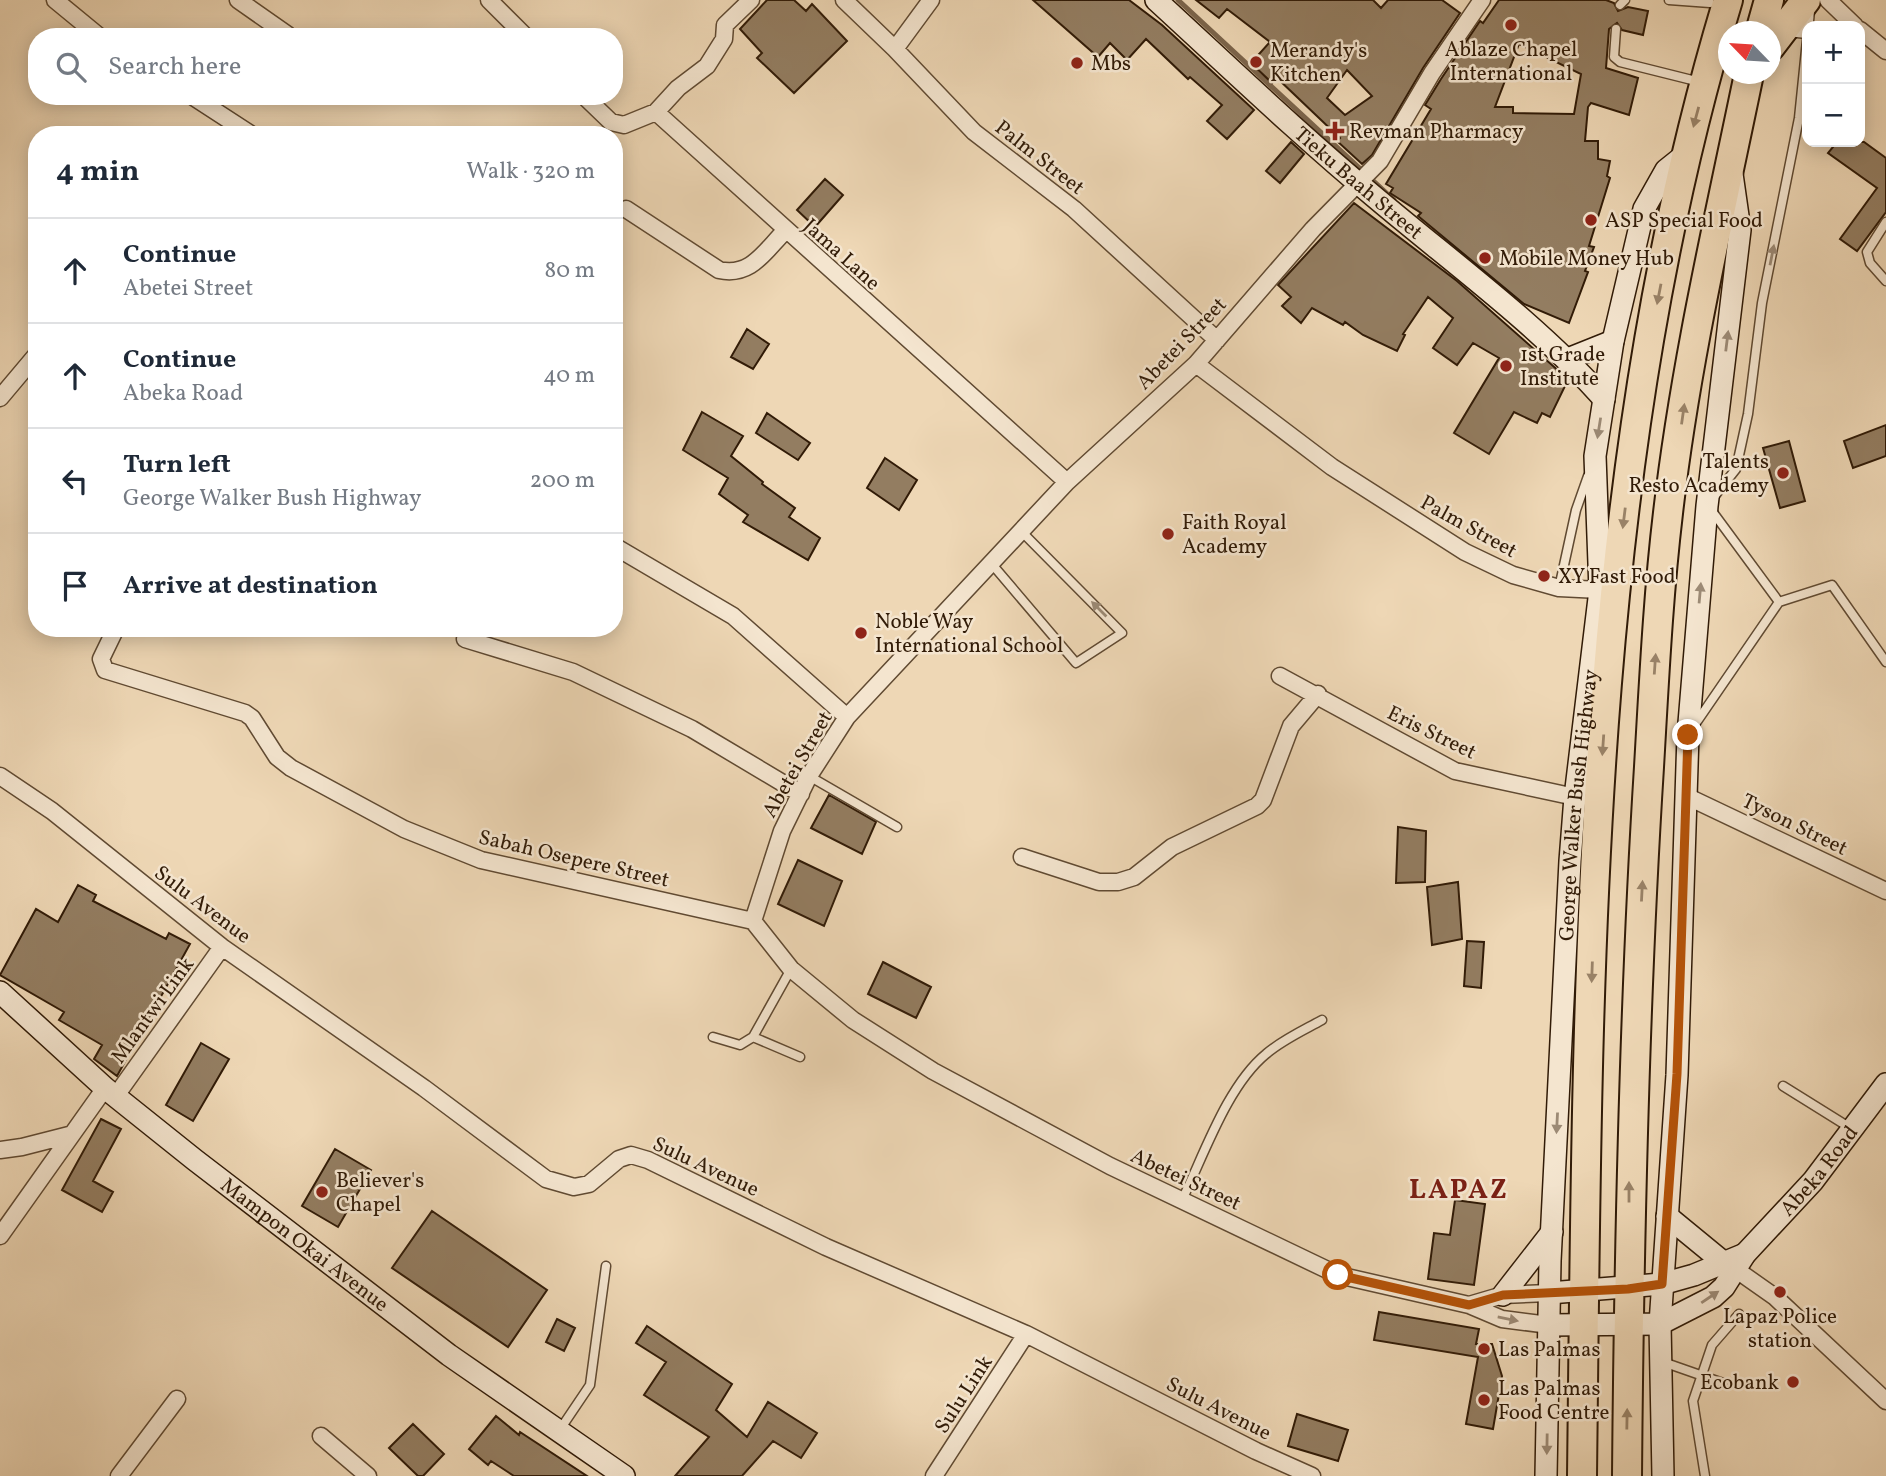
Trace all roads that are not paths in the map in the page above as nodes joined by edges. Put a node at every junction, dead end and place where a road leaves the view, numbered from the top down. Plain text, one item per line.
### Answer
1 (55, 0) edge
2 (238, 0) edge
3 (489, 0) edge
4 (751, 0) edge
5 (844, 0) edge
6 (931, 0) edge
7 (1156, 0) edge
8 (1669, 0) edge
9 (1769, 0) edge
10 (1806, 0) edge
11 (1812, 0) edge
12 (1828, 0) edge
13 (1850, 0) edge
14 (1716, 1) edge
15 (1474, 3) edge
16 (1763, 21) edge
17 (1849, 21) edge
18 (1855, 21) edge
19 (89, 28) edge
20 (278, 28) edge
21 (517, 28) edge
22 (1616, 29) dead end
23 (1793, 34) edge
24 (1865, 35) edge
25 (895, 48) junction
26 (1886, 51) edge
27 (1704, 83) junction
28 (1747, 84) edge
29 (206, 105) edge
30 (593, 105) edge
31 (656, 112) junction
32 (238, 126) edge
33 (1686, 155) junction
34 (1730, 162) junction
35 (1358, 184) junction
36 (626, 209) dead end
37 (1886, 222) edge
38 (785, 232) junction
39 (1886, 281) edge
40 (1217, 340) junction
41 (1613, 341) junction
42 (1568, 359) junction
43 (1196, 364) junction
44 (28, 365) edge
45 (0, 398) edge
46 (1604, 399) junction
47 (1595, 456) junction
48 (1067, 482) junction
49 (1707, 506) junction
50 (1021, 531) junction
51 (623, 551) edge
52 (991, 562) junction
53 (1559, 588) junction
54 (1600, 590) junction
55 (1779, 602) junction
56 (112, 637) edge
57 (465, 639) dead end
58 (1886, 662) edge
59 (1280, 676) dead end
60 (1318, 694) junction
61 (847, 717) junction
62 (1688, 735) junction
63 (0, 776) edge
64 (809, 776) junction
65 (801, 794) junction
66 (1686, 796) junction
67 (1575, 797) junction
68 (897, 828) dead end
69 (1021, 857) dead end
70 (1886, 891) edge
71 (753, 921) junction
72 (222, 947) junction
73 (791, 969) junction
74 (0, 992) edge
75 (1322, 1020) dead end
76 (713, 1037) dead end
77 (753, 1037) junction
78 (800, 1057) dead end
79 (1886, 1084) edge
80 (1783, 1086) dead end
81 (110, 1092) junction
82 (1852, 1129) junction
83 (69, 1135) junction
84 (0, 1150) edge
85 (1182, 1199) junction
86 (1667, 1216) junction
87 (1552, 1232) junction
88 (0, 1236) edge
89 (1584, 1260) junction
90 (1629, 1260) junction
91 (1735, 1261) junction
92 (606, 1266) dead end
93 (1662, 1284) junction
94 (1628, 1289) junction
95 (1583, 1290) junction
96 (1549, 1293) junction
97 (1503, 1295) junction
98 (1469, 1305) junction
99 (1740, 1314) dead end
100 (1661, 1324) junction
101 (1549, 1325) junction
102 (1628, 1326) junction
103 (1583, 1327) junction
104 (1026, 1334) junction
105 (1660, 1360) junction
106 (1628, 1361) junction
107 (1583, 1362) junction
108 (1700, 1374) junction
109 (1723, 1382) dead end
110 (177, 1399) dead end
111 (1886, 1401) edge
112 (559, 1431) junction
113 (321, 1436) dead end
114 (616, 1474) edge
115 (119, 1476) edge
116 (368, 1476) edge
117 (934, 1476) edge
118 (1312, 1476) edge
119 (1546, 1476) edge
120 (1582, 1476) edge
121 (1626, 1476) edge
122 (1663, 1476) edge
123 (1705, 1476) edge

1 - 19 street
2 - 20 street
3 - 21 street
4 - 31 street
5 - 25 street, Palm Street
6 - 25 street
7 - 35 street, Tieku Baah Street
8 - 14 lane
9 - 16 highway
10 - 23 highway
11 - 23 lane
12 - 17 street
13 - 18 street
14 - 27 highway, George Walker Bush Highway
15 - 35 street, Abetei Street
22 - 27 lane
49 -> 23 lane
24 - 26 street
25 - 40 street, Palm Street
27 -> 33 highway, George Walker Bush Highway
28 - 34 highway
29 - 32 street
30 - 31 street
31 - 38 street, Jama Lane
33 - 41 street, George Walker Bush Highway
33 -> 89 highway, George Walker Bush Highway
49 -> 34 street
90 -> 34 highway
35 - 40 street, Abetei Street
35 - 42 street, Tieku Baah Street
36 - 38 street
37 - 39 lane
38 - 48 street, Jama Lane
40 - 43 street, Abetei Street
41 - 42 street
41 - 46 street, George Walker Bush Highway
42 - 46 street, Tieku Baah Street
43 - 48 street, Abetei Street
43 - 53 street, Palm Street
44 - 45 street
46 -> 47 street, George Walker Bush Highway
47 - 53 lane
47 - 54 street, George Walker Bush Highway
48 - 50 street, Abetei Street
49 - 55 lane
62 -> 49 street
50 - 52 street, Abetei Street
52 -> 50 lane
51 - 61 street
52 - 61 street, Abetei Street
53 - 54 street, Palm Street
54 - 67 street, George Walker Bush Highway
55 - 58 lane
55 - 62 lane
56 - 71 street, Sabah Osepere Street
57 - 65 street
59 - 60 street, Eris Street
60 - 67 street, Eris Street
60 - 69 street
61 - 64 street, Abetei Street
62 - 66 street
63 - 72 street, Sulu Avenue
64 - 65 street, Abetei Street
64 - 68 lane
65 - 71 street, Abetei Street
66 - 70 street, Tyson Street
66 - 86 street
67 -> 87 street, George Walker Bush Highway
71 - 73 street, Abetei Street
72 - 81 street, Mlantwi Link
72 - 104 street, Sulu Avenue
73 - 77 lane
73 - 85 street, Abetei Street
74 - 81 street, Mampon Okai Avenue
75 - 85 lane
76 - 77 lane
77 - 78 lane
79 - 82 street, Abeka Road
80 - 82 lane
81 - 83 street, Mlantwi Link
81 - 112 street, Mampon Okai Avenue
82 - 91 street, Abeka Road
83 - 84 street
83 - 88 street, Mlantwi Link
85 - 98 street, Abetei Street
86 - 91 street
86 - 93 street
87 - 96 street, George Walker Bush Highway
87 - 97 street
89 - 90 highway
89 - 95 highway, George Walker Bush Highway
90 - 94 highway
91 - 93 street, Abeka Road
100 -> 91 street, Abeka Road
91 - 111 street
92 - 112 lane
93 - 94 street, Abeka Road
93 - 100 street
94 - 95 street, Abeka Road
94 - 102 highway
95 - 96 street, Abeka Road
95 - 103 highway, George Walker Bush Highway
96 - 97 street, Abetei Street
96 - 101 street, George Walker Bush Highway
97 - 98 street, Abetei Street
98 -> 101 street, Abetei Street
99 - 108 lane
100 - 102 street, Abeka Road
100 - 105 street
101 - 103 street, Abeka Road
101 -> 119 street, George Walker Bush Highway
102 - 103 street, Abeka Road
102 - 106 highway
103 - 107 highway, George Walker Bush Highway
104 - 117 street, Sulu Link
104 - 118 street, Sulu Avenue
105 - 108 lane
105 - 122 street
106 - 107 highway
121 -> 106 highway
107 - 120 highway, George Walker Bush Highway
108 - 109 lane
108 - 123 lane
110 - 115 street
112 - 114 street, Mampon Okai Avenue
113 - 116 street

